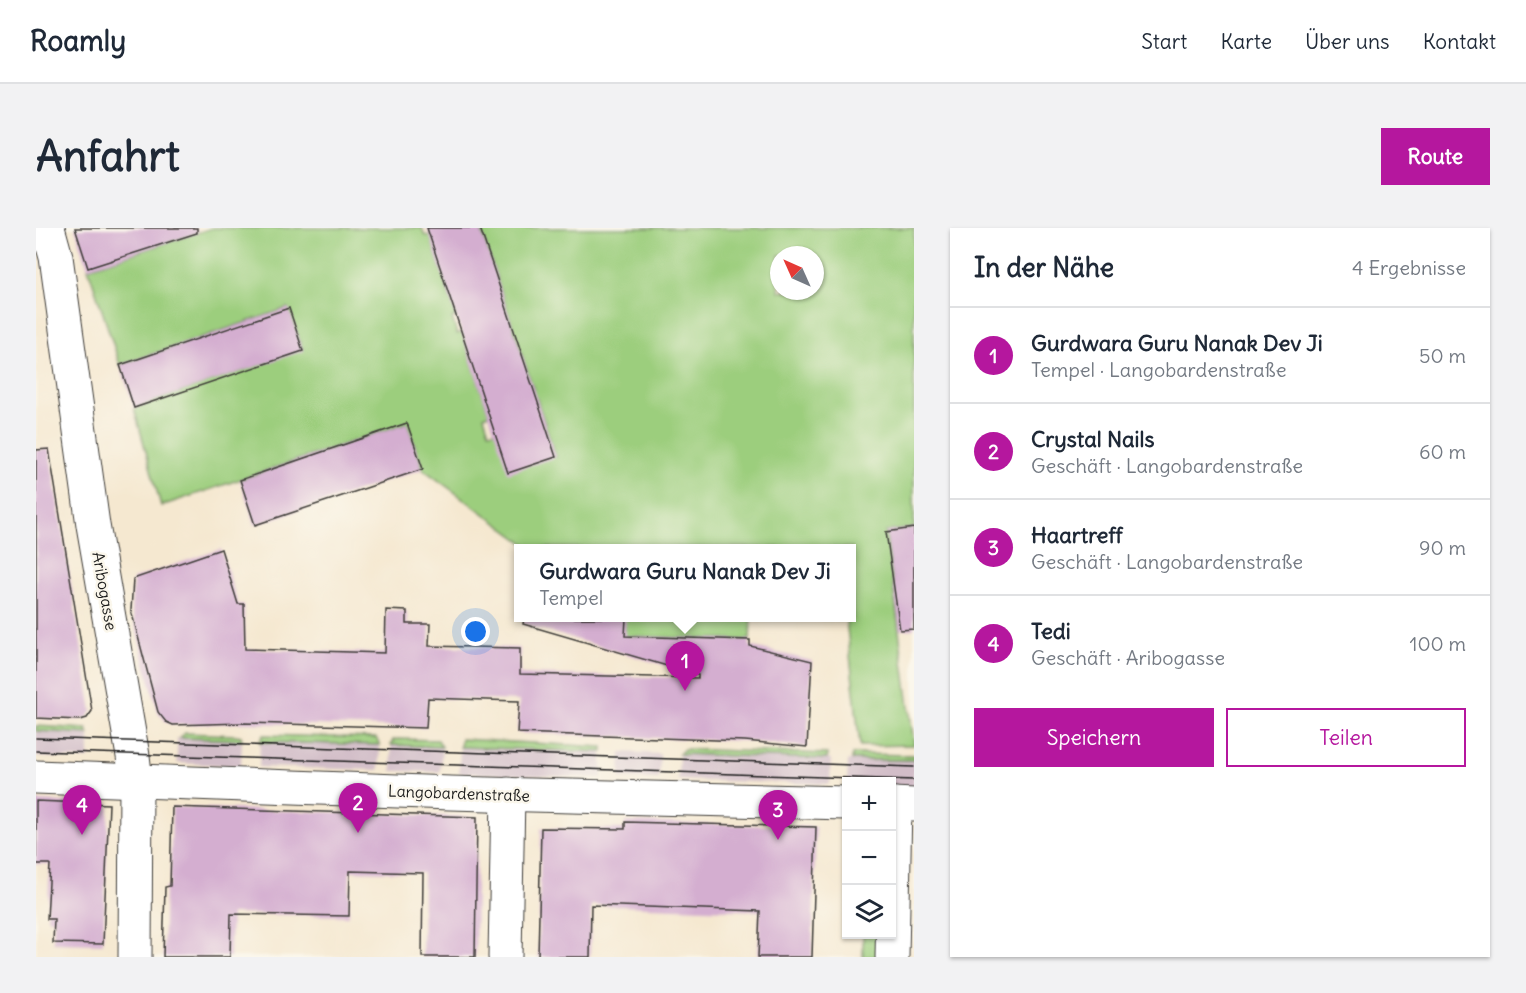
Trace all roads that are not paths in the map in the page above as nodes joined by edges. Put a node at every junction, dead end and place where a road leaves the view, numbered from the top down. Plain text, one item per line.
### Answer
1 (47, 249) edge
2 (36, 777) edge
3 (136, 782) junction
4 (508, 794) junction
5 (842, 803) edge
6 (900, 804) edge
7 (135, 957) edge
8 (505, 957) edge
9 (892, 957) edge

1 - 3 street, Aribogasse
2 - 3 street, Langobardenstraße
3 - 4 street, Langobardenstraße
3 - 7 street, Aribogasse
4 - 5 street, Langobardenstraße
4 - 8 street
6 - 9 street

